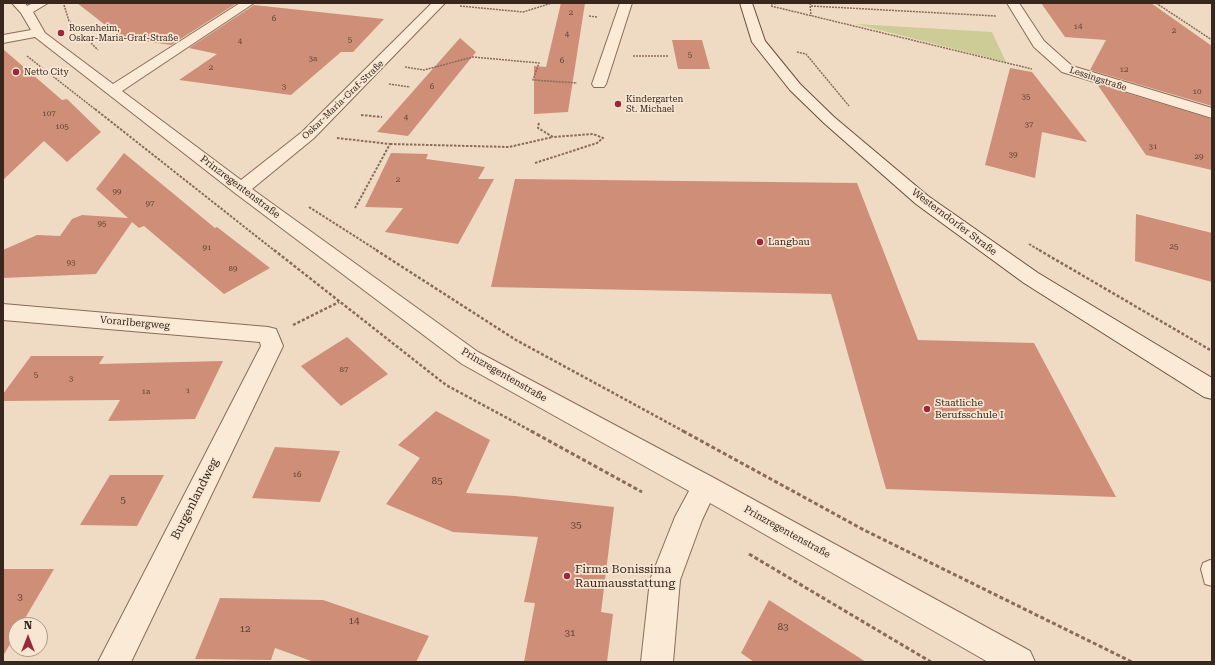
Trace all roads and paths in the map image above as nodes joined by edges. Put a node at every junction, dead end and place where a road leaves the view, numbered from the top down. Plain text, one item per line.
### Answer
1 (42, 3) edge
2 (64, 3) edge
3 (248, 3) edge
4 (439, 3) edge
5 (552, 3) edge
6 (626, 3) edge
7 (746, 3) edge
8 (782, 3) edge
9 (810, 3) edge
10 (1013, 3) edge
11 (1156, 3) edge
12 (811, 6) junction
13 (22, 7) edge
14 (811, 16) junction
15 (1022, 18) junction
16 (38, 32) junction
17 (3, 40) edge
18 (1212, 40) edge
19 (760, 42) junction
20 (608, 56) junction
21 (668, 56) dead end
22 (1066, 69) junction
23 (424, 70) dead end
24 (599, 84) joint
25 (122, 85) junction
26 (854, 111) dead end
27 (1212, 113) edge
28 (539, 122) dead end
29 (308, 135) junction
30 (553, 137) junction
31 (390, 144) junction
32 (535, 164) dead end
33 (241, 190) junction
34 (304, 204) dead end
35 (355, 208) dead end
36 (1023, 241) dead end
37 (339, 302) dead end
38 (3, 312) edge
39 (268, 335) junction
40 (1212, 351) edge
41 (1212, 390) edge
42 (706, 486) junction
43 (749, 554) dead end
44 (1212, 570) edge
45 (1212, 577) edge
46 (114, 662) edge
47 (657, 662) edge
48 (932, 662) edge
49 (1019, 662) edge
50 (1132, 662) edge

1 - 13 street
2 - 25 path
3 - 25 street
4 - 5 path
4 - 29 street, Oskar-Maria-Graf-Straße
6 - 20 street
7 - 19 street, Westerndorfer Straße
8 - 14 path
9 - 12 path
10 - 15 street, Lessingstraße
11 - 18 path
12 - 14 path
12 - 15 path
13 - 16 street, Prinzregentenstraße
14 - 22 path
15 - 22 street, Lessingstraße
16 - 17 street
16 - 25 street, Prinzregentenstraße
19 - 26 path
19 - 41 street, Westerndorfer Straße
20 - 21 path
20 - 24 street
22 - 27 street, Lessingstraße
23 - 24 path
25 - 33 street, Prinzregentenstraße
28 - 30 path
29 - 31 path
29 - 33 street, Oskar-Maria-Graf-Straße
30 - 31 path
30 - 32 path
31 - 35 path
33 - 42 street, Prinzregentenstraße
34 - 50 path
36 - 40 path
37 - 39 path
38 - 39 street, Vorarlbergweg
39 - 46 street, Burgenlandweg
42 - 47 street
42 - 49 street, Prinzregentenstraße
43 - 48 path
44 - 45 lane

